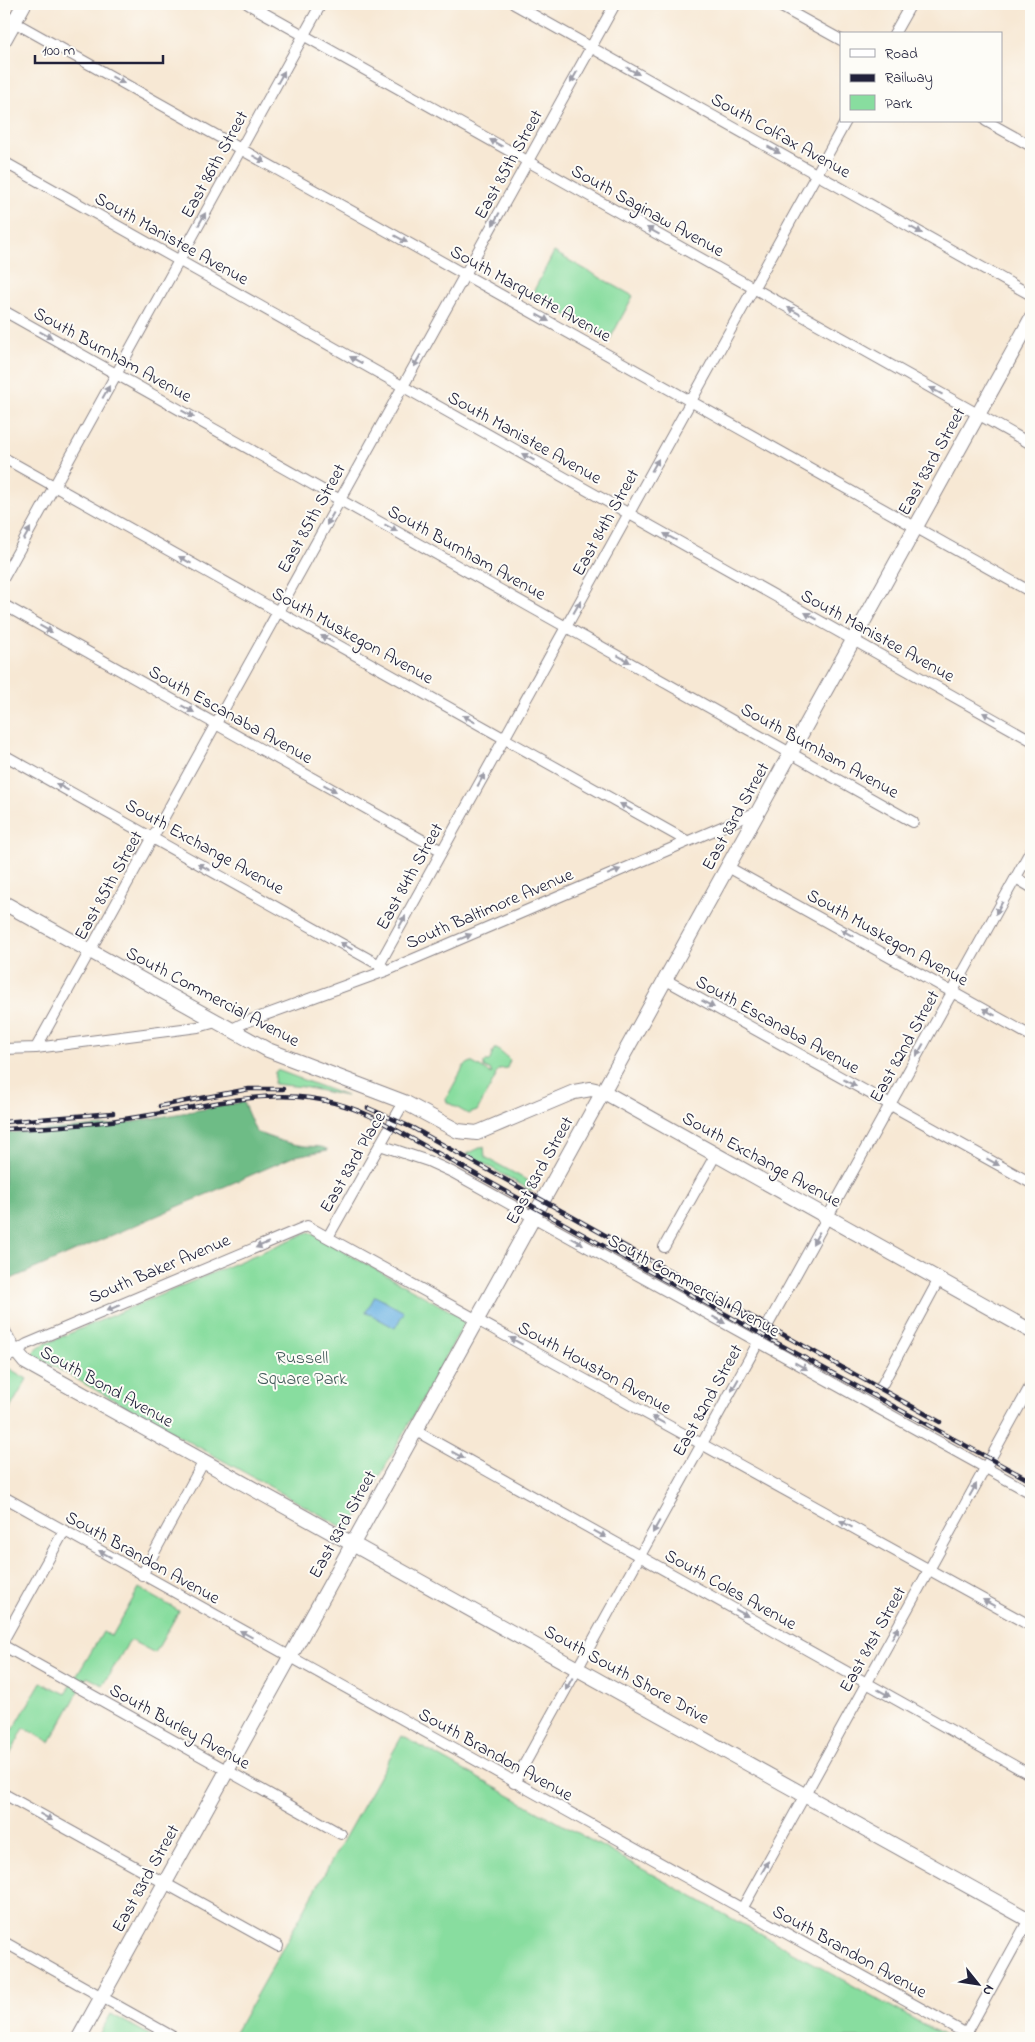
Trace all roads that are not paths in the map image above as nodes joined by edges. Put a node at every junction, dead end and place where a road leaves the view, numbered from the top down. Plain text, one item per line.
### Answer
1 (24, 4) edge
2 (248, 4) edge
3 (321, 4) edge
4 (514, 4) edge
5 (615, 4) edge
6 (776, 4) edge
7 (911, 4) edge
8 (14, 22) junction
9 (895, 32) edge
10 (304, 35) junction
11 (840, 39) edge
12 (4, 40) edge
13 (591, 47) junction
14 (845, 122) edge
15 (988, 122) edge
16 (1031, 146) edge
17 (241, 149) junction
18 (528, 161) junction
19 (4, 162) edge
20 (816, 174) junction
21 (179, 260) junction
22 (465, 275) junction
23 (754, 288) junction
24 (1031, 295) edge
25 (4, 311) edge
26 (1031, 319) edge
27 (116, 374) junction
28 (403, 386) junction
29 (691, 401) junction
30 (978, 415) junction
31 (1031, 444) edge
32 (4, 458) edge
33 (54, 486) junction
34 (340, 499) junction
35 (629, 513) junction
36 (916, 527) junction
37 (4, 577) edge
38 (1031, 592) edge
39 (4, 605) edge
40 (278, 612) junction
41 (566, 627) junction
42 (854, 640) junction
43 (216, 724) junction
44 (504, 738) junction
45 (1031, 740) edge
46 (792, 752) junction
47 (4, 755) edge
48 (759, 811) junction
49 (913, 822) dead end
50 (153, 838) junction
51 (686, 841) junction
52 (1031, 850) edge
53 (442, 851) junction
54 (728, 867) junction
55 (1016, 878) junction
56 (1031, 887) edge
57 (4, 903) edge
58 (90, 951) junction
59 (383, 967) junction
60 (666, 980) junction
61 (952, 992) junction
62 (216, 1022) junction
63 (230, 1030) junction
64 (1031, 1036) edge
65 (36, 1048) junction
66 (4, 1049) edge
67 (604, 1092) junction
68 (404, 1102) junction
69 (890, 1105) junction
70 (465, 1134) joint
71 (380, 1145) junction
72 (716, 1154) junction
73 (1031, 1183) edge
74 (828, 1217) junction
75 (534, 1218) junction
76 (328, 1237) junction
77 (664, 1247) dead end
78 (940, 1280) junction
79 (478, 1320) junction
80 (4, 1329) edge
81 (1031, 1331) edge
82 (758, 1342) junction
83 (10, 1354) edge
84 (882, 1385) dead end
85 (1031, 1385) edge
86 (416, 1431) junction
87 (702, 1444) junction
88 (204, 1461) junction
89 (985, 1468) junction
90 (1031, 1493) edge
91 (4, 1497) edge
92 (64, 1531) junction
93 (353, 1543) junction
94 (640, 1556) junction
95 (929, 1570) junction
96 (142, 1575) junction
97 (1031, 1626) edge
98 (4, 1639) edge
99 (4, 1646) edge
100 (289, 1658) junction
101 (578, 1668) junction
102 (867, 1683) junction
103 (226, 1770) junction
104 (1031, 1775) edge
105 (514, 1783) junction
106 (4, 1794) edge
107 (805, 1795) junction
108 (341, 1834) dead end
109 (164, 1883) junction
110 (742, 1910) junction
111 (1031, 1919) edge
112 (4, 1942) edge
113 (278, 1946) dead end
114 (101, 1997) junction
115 (970, 2036) edge
116 (79, 2038) edge
117 (175, 2038) edge

1 - 8 street
2 - 10 street, South Saginaw Avenue
3 - 10 street, East 86th Street
4 - 13 street, South Colfax Avenue
5 - 13 street, East 85th Street
6 - 11 street
7 - 9 street
8 - 12 street
8 -> 17 street, South Marquette Avenue
17 -> 10 street, East 86th Street
18 -> 10 street, South Saginaw Avenue
13 -> 18 street, East 85th Street
13 -> 20 street, South Colfax Avenue
14 - 20 street, East 84th Street
15 - 16 street
21 -> 17 street, East 86th Street
17 -> 22 street, South Marquette Avenue
18 -> 22 street, East 85th Street
23 -> 18 street, South Saginaw Avenue
19 - 21 street, South Manistee Avenue
20 - 23 street, East 84th Street
20 -> 24 street, South Colfax Avenue
21 - 27 street, East 86th Street
28 -> 21 street, South Manistee Avenue
22 -> 28 street, East 85th Street
22 -> 29 street, South Marquette Avenue
23 - 29 street, East 84th Street
30 -> 23 street, South Saginaw Avenue
25 -> 27 street, South Burnham Avenue
26 - 30 street, East 83rd Street
33 -> 27 street, East 86th Street
27 -> 34 street, South Burnham Avenue
28 - 34 street, East 85th Street
35 -> 28 street, South Manistee Avenue
35 -> 29 street, East 84th Street
29 - 36 street, South Marquette Avenue
30 - 31 street, South Saginaw Avenue
30 - 36 street, East 83rd Street
32 - 33 street, South Muskegon Avenue
37 -> 33 street, East 86th Street
40 -> 33 street, South Muskegon Avenue
34 -> 40 street, East 85th Street
34 -> 41 street, South Burnham Avenue
41 -> 35 street, East 84th Street
42 -> 35 street, South Manistee Avenue
36 - 38 street, South Marquette Avenue
36 - 42 street, East 83rd Street
39 -> 43 street, South Escanaba Avenue
40 - 43 street, East 85th Street
44 -> 40 street, South Muskegon Avenue
41 - 44 street, East 84th Street
41 -> 46 street, South Burnham Avenue
45 -> 42 street, South Manistee Avenue
42 - 46 street, East 83rd Street
43 - 50 street, East 85th Street
43 -> 53 street, South Escanaba Avenue
51 -> 44 street, South Muskegon Avenue
53 -> 44 street, East 84th Street
46 - 48 street, East 83rd Street
46 - 49 street, South Burnham Avenue
50 -> 47 street, South Exchange Avenue
48 - 51 street, South Baltimore Avenue
48 - 54 street, East 83rd Street
50 - 58 street, East 85th Street
59 -> 50 street, South Exchange Avenue
59 -> 51 street, South Baltimore Avenue
52 - 55 street, East 82nd Street
59 -> 53 street, East 84th Street
54 - 60 street, East 83rd Street
61 -> 54 street, South Muskegon Avenue
55 - 56 street
55 -> 61 street, East 82nd Street
57 - 58 street, South Commercial Avenue
58 - 62 street, South Commercial Avenue
58 - 65 street, East 85th Street
59 - 63 street, South Baltimore Avenue
60 - 67 street, East 83rd Street
60 -> 69 street, South Escanaba Avenue
64 -> 61 street, South Muskegon Avenue
61 -> 69 street, East 82nd Street
62 - 63 street, South Commercial Avenue
62 - 65 street
63 - 68 street, South Commercial Avenue
65 - 66 street
67 - 70 street, South Exchange Avenue
67 - 72 street, South Exchange Avenue
67 - 75 street, East 83rd Street
68 - 70 street, South Commercial Avenue
68 - 71 street, East 83rd Place
69 -> 73 street, South Escanaba Avenue
69 - 74 street, East 82nd Street
71 - 75 street, South Commercial Avenue
71 - 76 street, East 83rd Place
72 - 74 street, South Exchange Avenue
72 - 77 street
74 - 78 street, South Exchange Avenue
74 -> 82 street, East 82nd Street
75 - 79 street, East 83rd Street
75 -> 82 street, South Commercial Avenue
76 - 79 street, South Houston Avenue
76 -> 83 street, South Baker Avenue
78 - 81 street, South Exchange Avenue
78 - 84 street
79 - 86 street, East 83rd Street
87 -> 79 street, South Houston Avenue
80 - 83 street, South Bond Avenue
82 -> 87 street, East 82nd Street
82 -> 89 street, South Commercial Avenue
83 - 88 street, South Bond Avenue
85 - 89 street, East 81st Street
86 - 93 street, East 83rd Street
86 -> 94 street, South Coles Avenue
87 -> 94 street, East 82nd Street
95 -> 87 street, South Houston Avenue
88 - 93 street, South South Shore Drive
88 - 96 street
89 - 90 street, South Commercial Avenue
95 -> 89 street, East 81st Street
91 - 92 street, South Brandon Avenue
96 -> 92 street, South Brandon Avenue
92 - 98 street
93 - 100 street, East 83rd Street
93 - 101 street, South South Shore Drive
94 - 101 street, East 82nd Street
94 -> 102 street, South Coles Avenue
97 -> 95 street, South Houston Avenue
102 -> 95 street, East 81st Street
100 -> 96 street, South Brandon Avenue
99 - 103 street, South Burley Avenue
100 - 103 street, East 83rd Street
100 - 105 street, South Brandon Avenue
101 -> 105 street, East 82nd Street
101 - 107 street, South South Shore Drive
102 -> 104 street, South Coles Avenue
102 - 107 street, East 81st Street
103 - 108 street, South Burley Avenue
103 - 109 street, East 83rd Street
105 - 110 street, South Brandon Avenue
106 -> 109 street
110 -> 107 street, East 81st Street
107 - 111 street, South South Shore Drive
109 - 113 street
109 - 114 street, East 83rd Street
110 - 115 street, South Brandon Avenue
111 - 115 street
112 - 114 street
114 - 116 street, East 83rd Street
114 - 117 street

